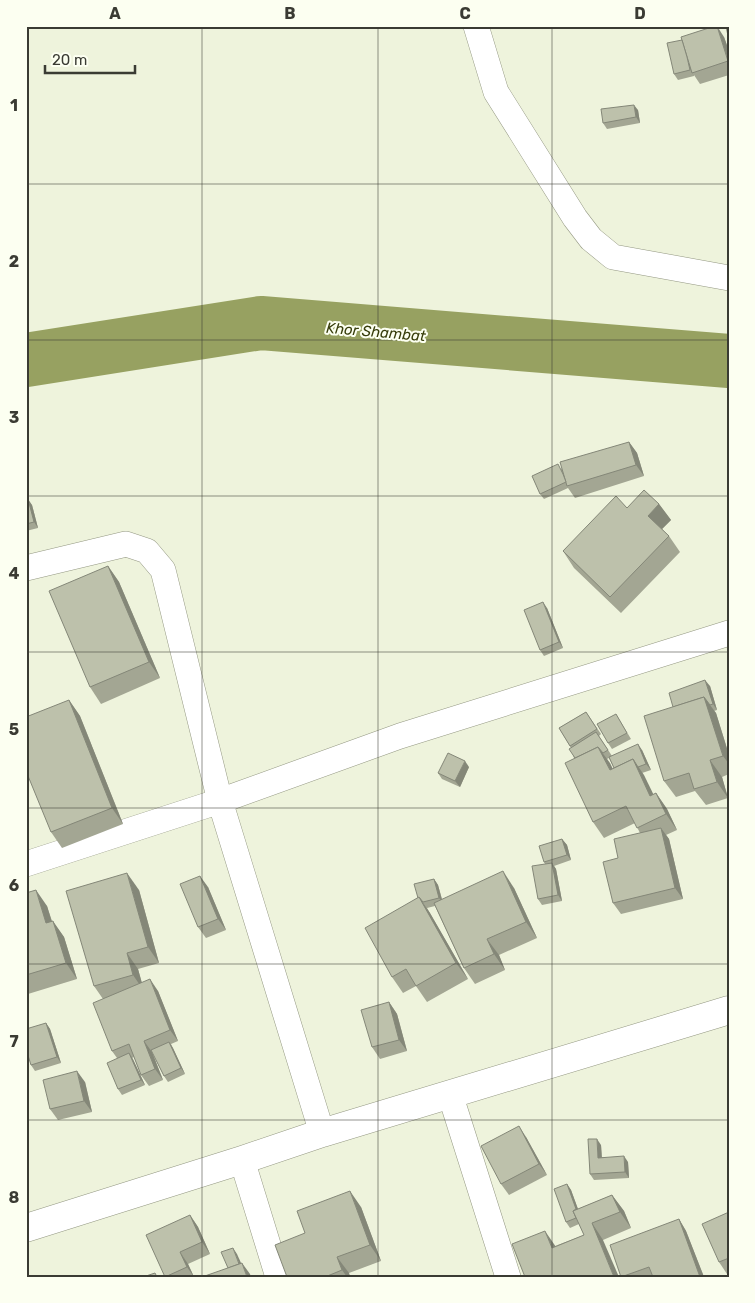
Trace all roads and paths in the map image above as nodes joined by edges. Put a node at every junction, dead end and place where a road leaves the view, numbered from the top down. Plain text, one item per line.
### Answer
1 (476, 26) edge
2 (729, 278) edge
3 (26, 568) edge
4 (729, 633) edge
5 (220, 801) junction
6 (26, 864) edge
7 (729, 1010) edge
8 (450, 1094) junction
9 (322, 1133) junction
10 (242, 1160) junction
11 (26, 1228) edge
12 (278, 1277) edge
13 (508, 1277) edge

1 - 2 street
3 - 5 street
4 - 5 street
5 - 6 street
5 - 9 street
7 - 8 street
8 - 9 street
8 - 13 street
9 - 10 street
10 - 11 street
10 - 12 street

